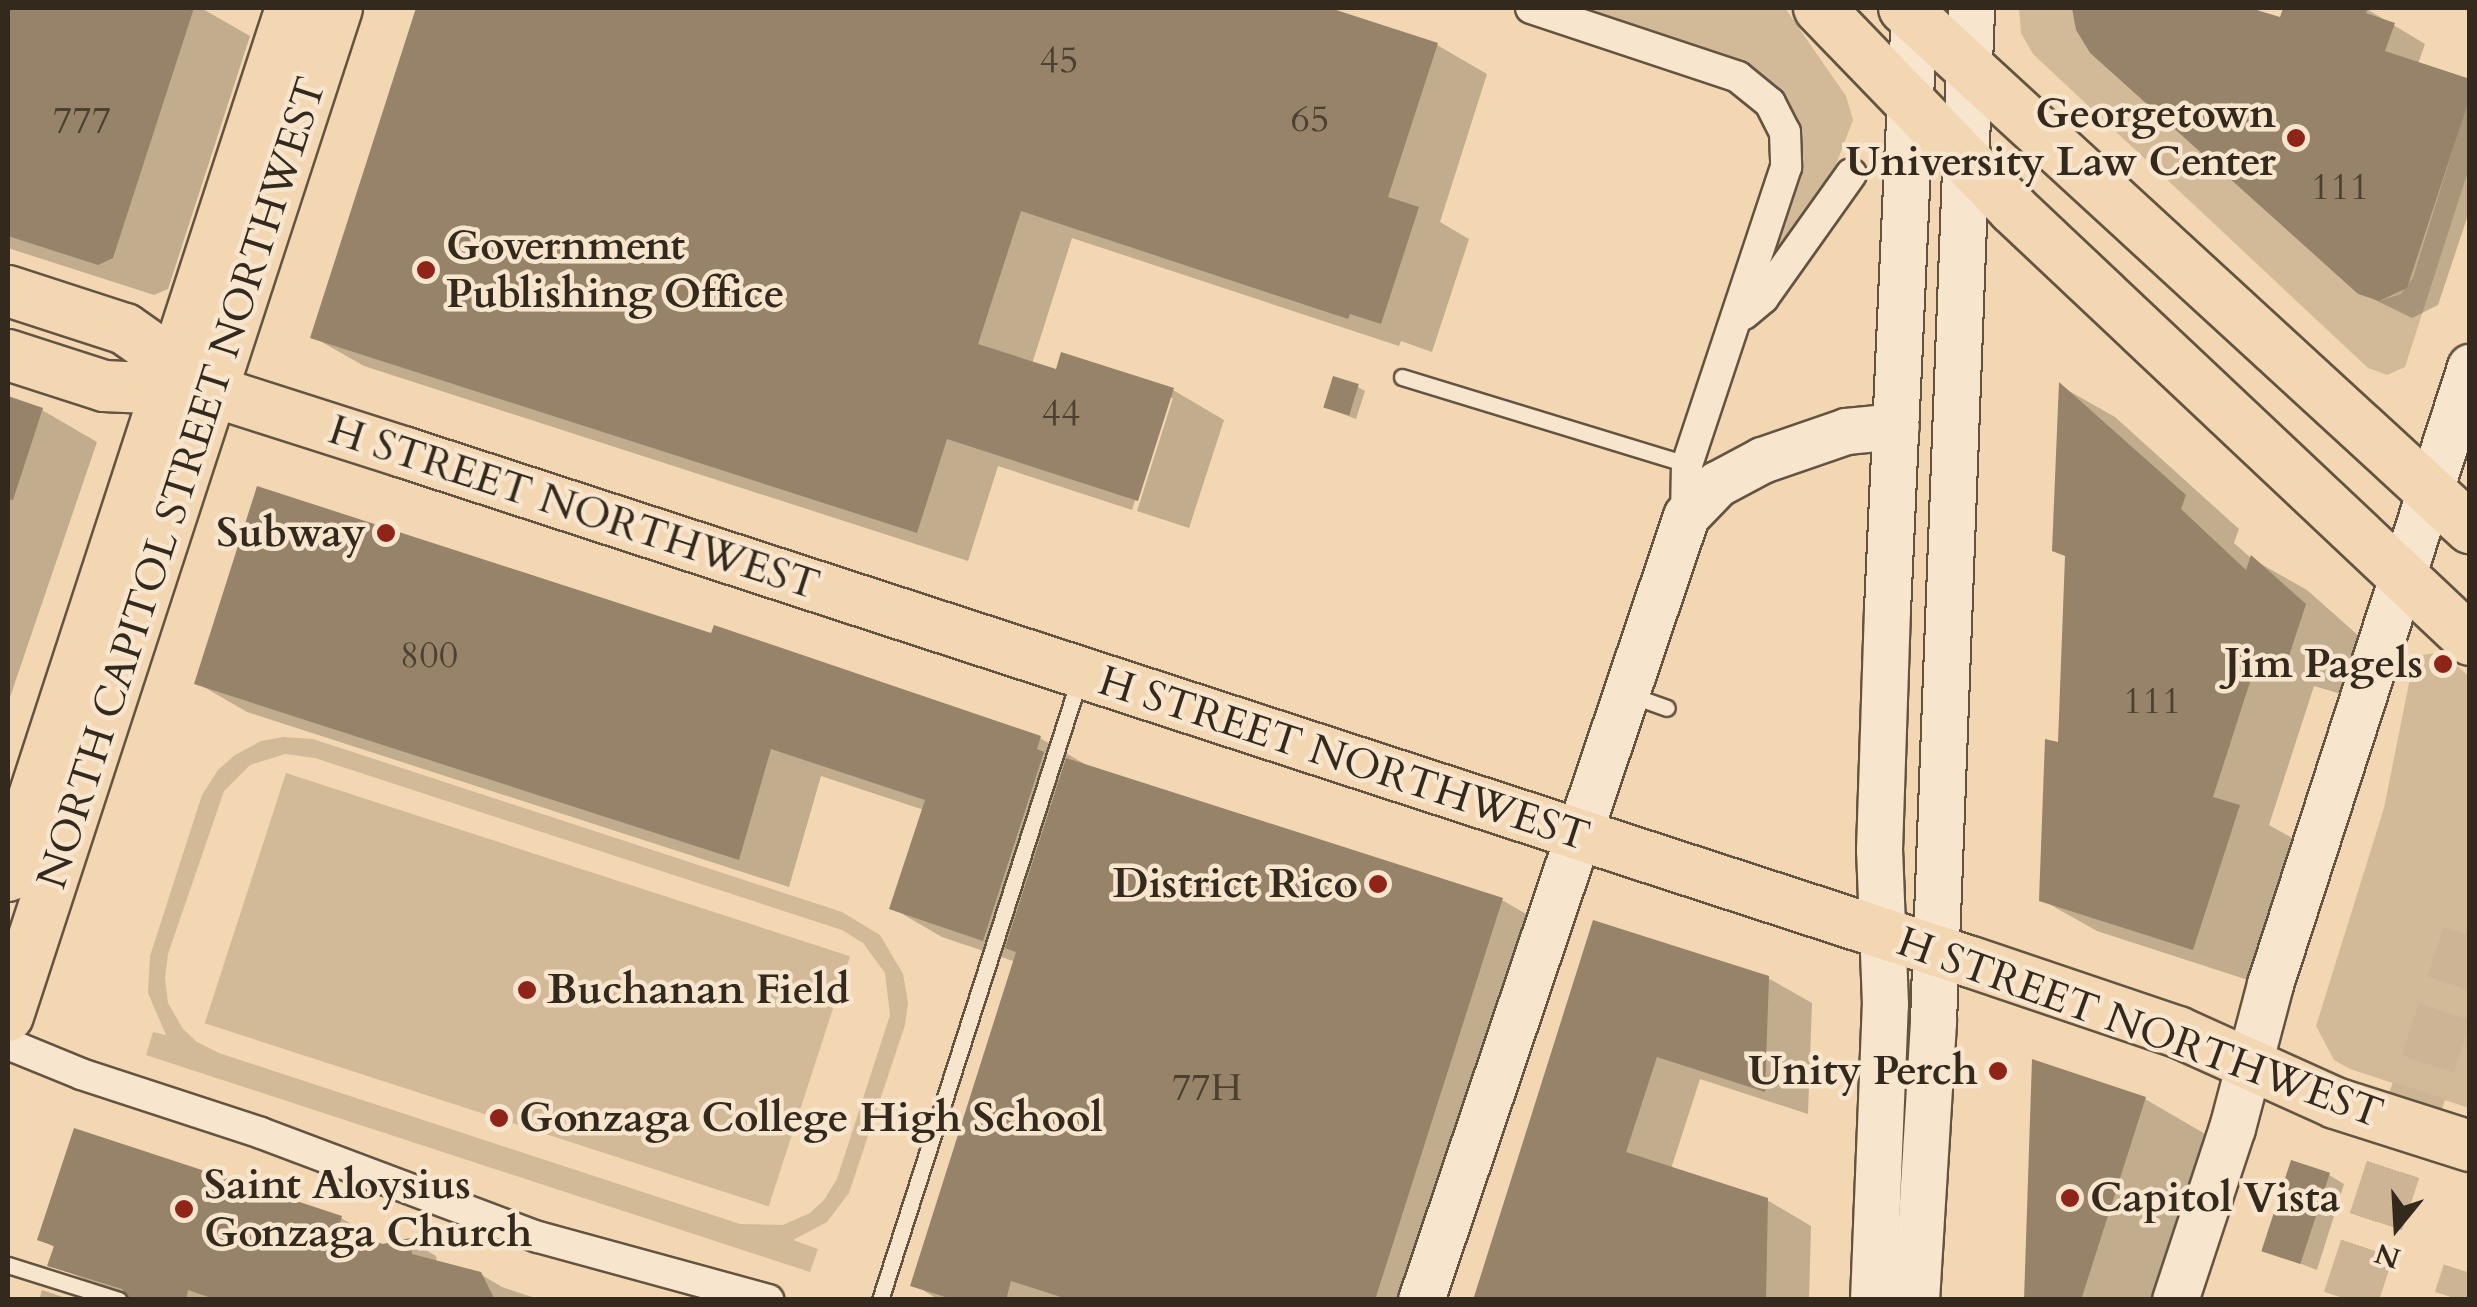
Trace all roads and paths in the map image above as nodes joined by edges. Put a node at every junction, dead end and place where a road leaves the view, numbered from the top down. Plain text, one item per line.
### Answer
1 (1531, 8) edge
2 (1819, 8) edge
3 (1971, 8) edge
4 (319, 9) edge
5 (1911, 11) edge
6 (1968, 67) junction
7 (1910, 104) junction
8 (1964, 160) junction
9 (1851, 174) dead end
10 (8, 291) edge
11 (1738, 319) junction
12 (8, 354) edge
13 (2470, 366) edge
14 (1402, 377) dead end
15 (183, 381) junction
16 (1896, 426) junction
17 (1687, 464) junction
18 (2430, 492) junction
19 (1686, 516) junction
20 (2470, 528) edge
21 (2401, 578) junction
22 (2470, 640) edge
23 (1081, 673) junction
24 (92, 685) junction
25 (1625, 692) junction
26 (1668, 708) dead end
27 (1577, 834) junction
28 (8, 876) edge
29 (1882, 933) junction
30 (1935, 950) junction
31 (8, 1016) edge
32 (8, 1044) edge
33 (2249, 1063) junction
34 (2470, 1146) edge
35 (8, 1265) edge
36 (119, 1300) edge
37 (769, 1300) edge
38 (880, 1300) edge
39 (1421, 1300) edge
40 (1873, 1300) edge
41 (1916, 1300) edge
42 (2175, 1300) edge

1 - 11 street
2 - 7 main road
3 - 6 street
4 - 15 main road, NORTH CAPITOL STREET NORTHWEST
5 - 6 main road
5 - 7 street
6 - 8 street
6 - 18 main road
7 - 8 main road
7 - 16 street
8 - 21 main road
8 - 30 street
9 - 11 street
10 - 15 main road
11 - 17 street
12 - 15 main road
13 - 18 street
14 - 17 lane
15 - 23 main road, H STREET NORTHWEST
15 - 24 main road, NORTH CAPITOL STREET NORTHWEST
16 - 19 street
16 - 29 street
17 - 19 street
18 - 20 main road
18 - 21 street
19 - 25 street
21 - 22 main road
21 - 33 street
23 - 27 main road, H STREET NORTHWEST
23 - 38 lane
24 - 28 main road
24 - 31 main road, NORTH CAPITOL STREET NORTHWEST
25 - 26 lane
25 - 27 street
27 - 29 main road, H STREET NORTHWEST
27 - 39 street
29 - 30 main road, H STREET NORTHWEST
29 - 40 street
30 - 33 main road, H STREET NORTHWEST
30 - 41 street
32 - 37 street
33 - 34 main road, H STREET NORTHWEST
33 - 42 street
35 - 36 lane

